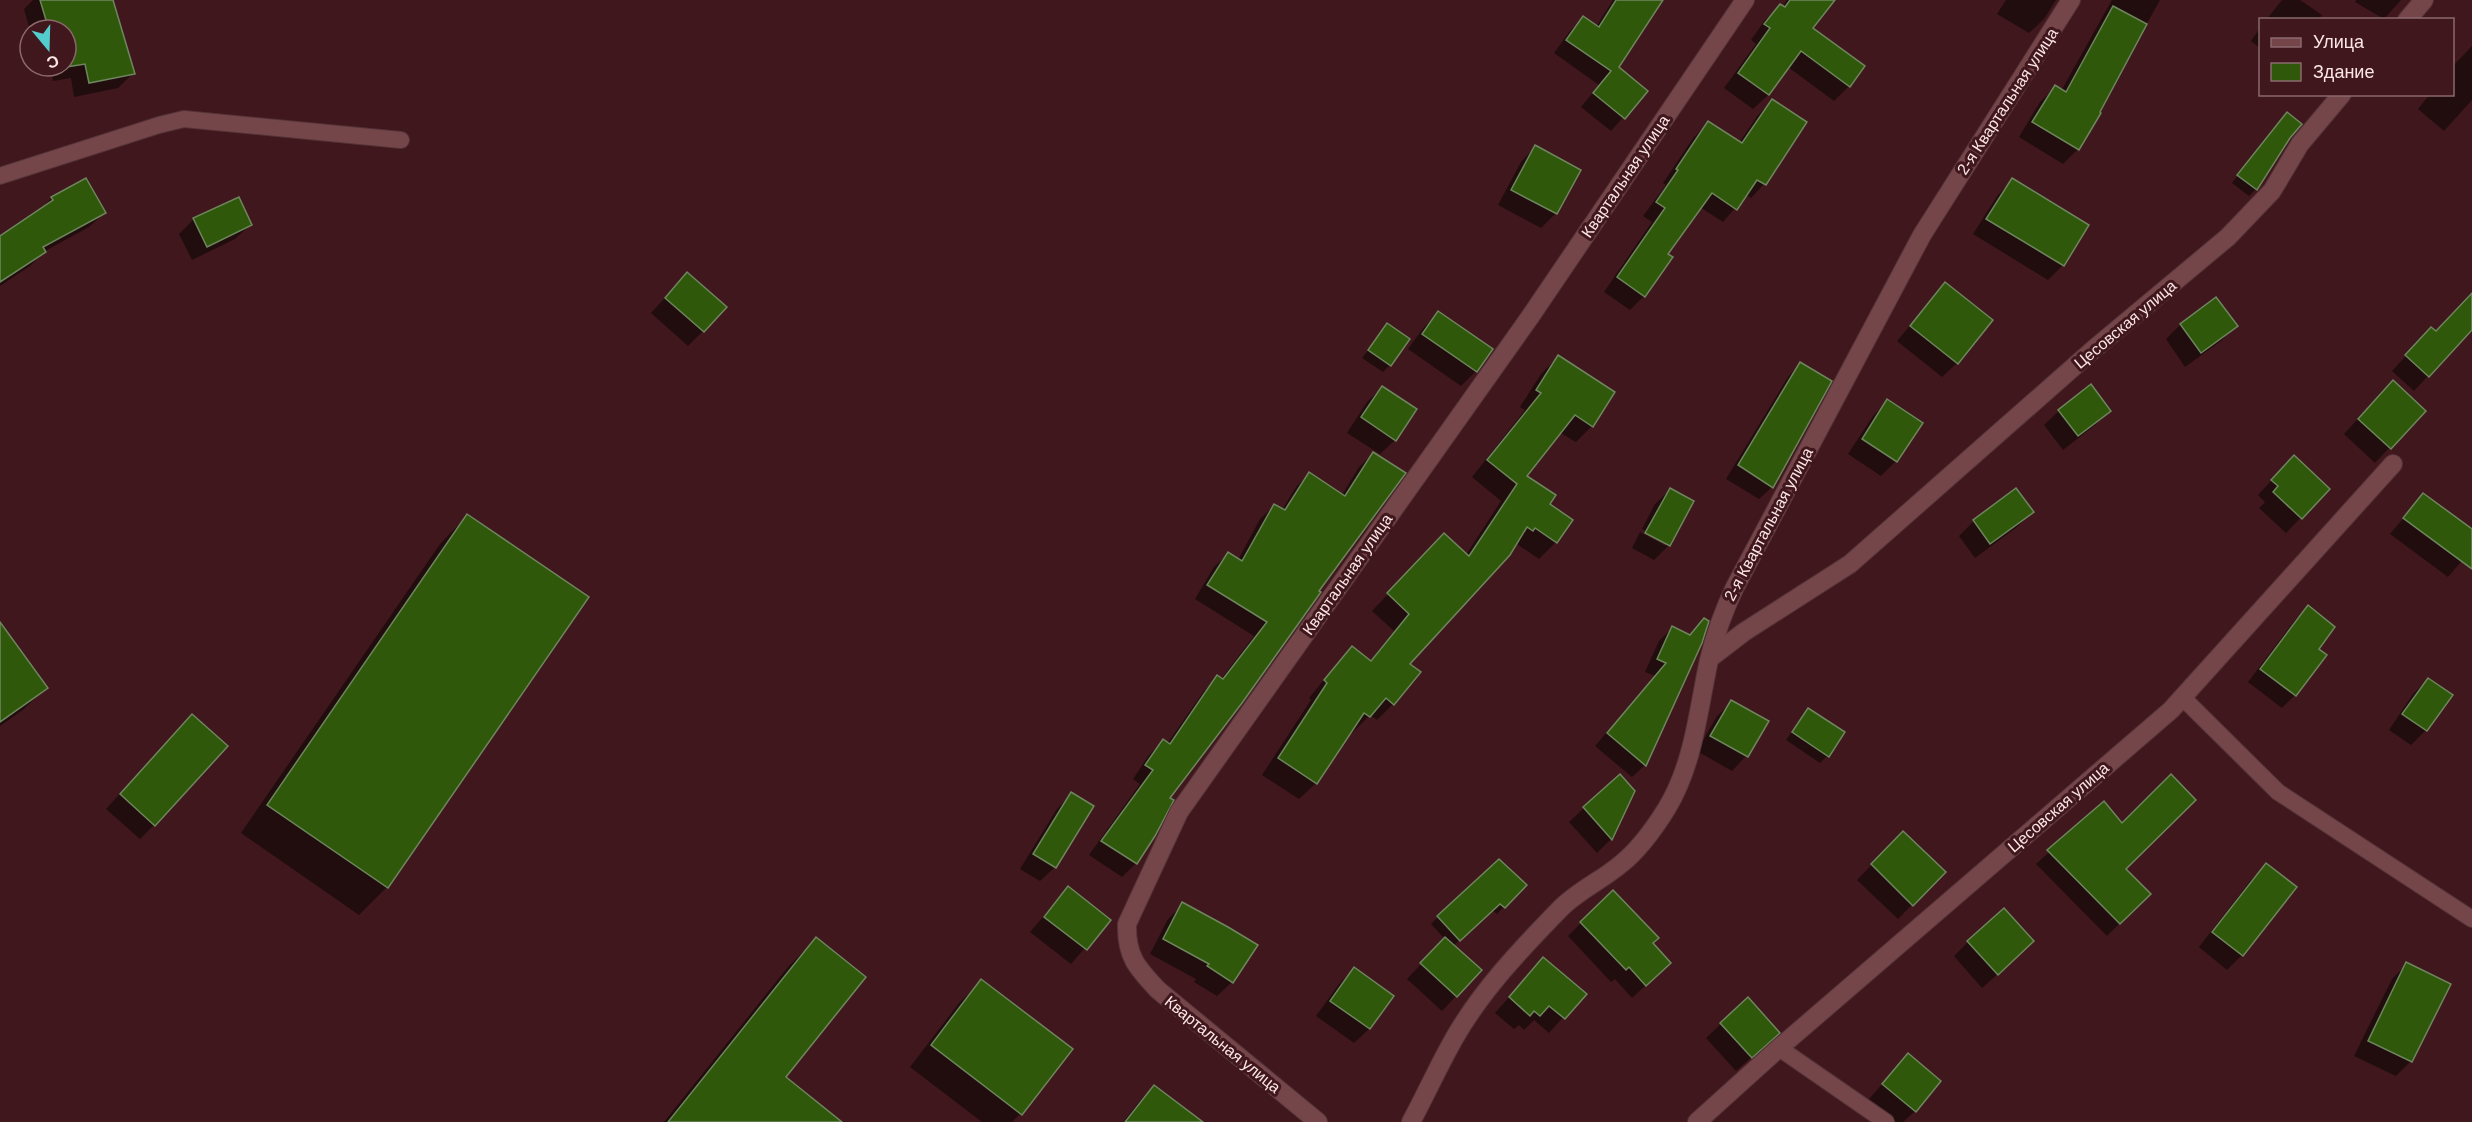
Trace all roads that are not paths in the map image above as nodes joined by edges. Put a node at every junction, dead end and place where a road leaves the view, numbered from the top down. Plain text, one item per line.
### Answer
1 (1745, 0) edge
2 (2072, 0) edge
3 (2424, 0) edge
4 (2409, 18) edge
5 (2340, 96) edge
6 (401, 140) dead end
7 (0, 176) edge
8 (2393, 465) dead end
9 (1710, 658) junction
10 (2182, 697) junction
11 (2472, 919) edge
12 (1779, 1048) junction
13 (1318, 1122) edge
14 (1411, 1122) edge
15 (1696, 1122) edge
16 (1886, 1122) edge

1 - 13 street, Квартальная улица
2 - 9 street, 2-я Квартальная улица
3 - 4 street
5 - 9 street, Цесовская улица
6 - 7 lane
8 - 10 street, Цесовская улица
9 - 14 street, 2-я Квартальная улица
10 - 11 lane
10 - 12 street, Цесовская улица
12 - 15 street, Цесовская улица
12 - 16 lane

